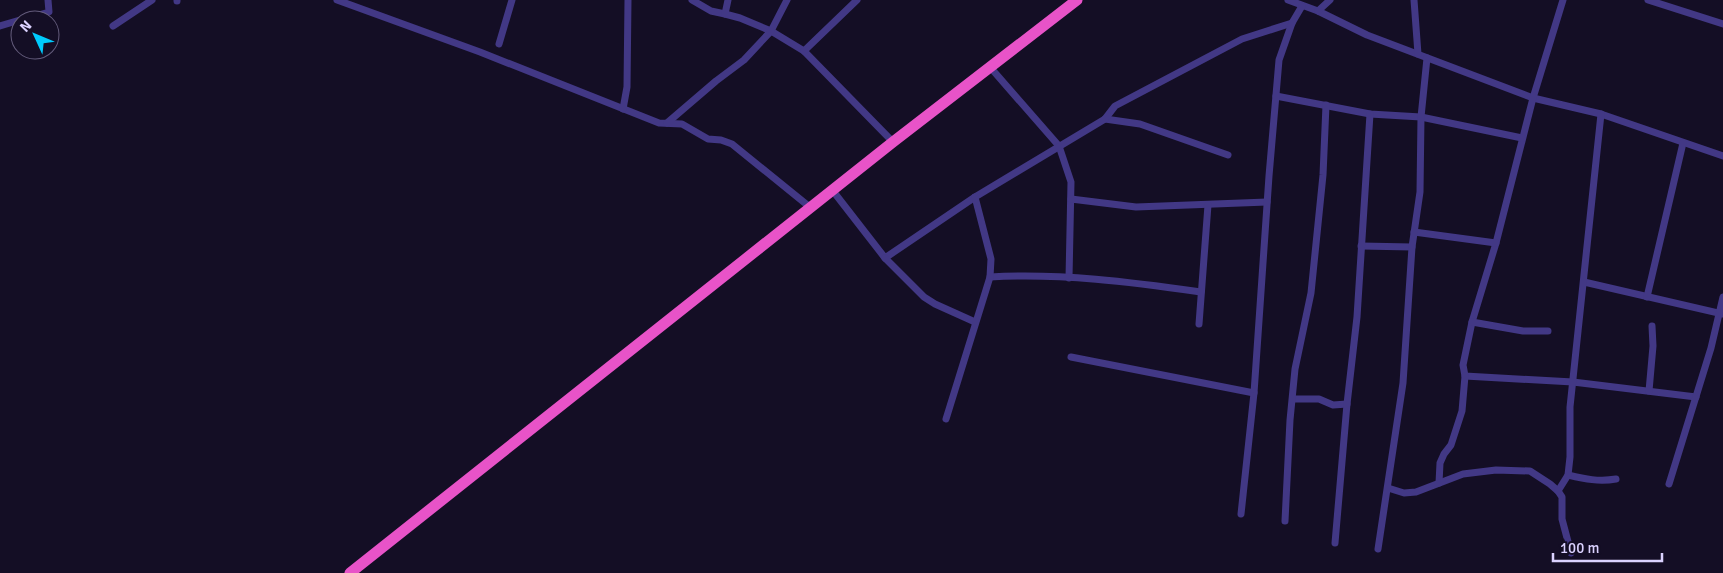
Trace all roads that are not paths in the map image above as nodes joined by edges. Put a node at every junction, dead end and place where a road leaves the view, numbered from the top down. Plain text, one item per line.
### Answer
1 (152, 0) edge
2 (337, 0) edge
3 (512, 0) edge
4 (628, 0) edge
5 (692, 0) edge
6 (728, 0) edge
7 (787, 0) edge
8 (856, 0) edge
9 (1077, 0) edge
10 (1288, 0) edge
11 (1330, 0) edge
12 (1414, 0) edge
13 (1563, 0) edge
14 (1648, 0) edge
15 (1302, 6) junction
16 (1318, 11) junction
17 (725, 14) junction
18 (1292, 24) junction
19 (1723, 24) edge
20 (113, 26) dead end
21 (771, 31) junction
22 (499, 44) dead end
23 (804, 51) junction
24 (1418, 54) junction
25 (1427, 58) junction
26 (990, 67) junction
27 (1276, 96) junction
28 (1533, 98) junction
29 (1326, 105) junction
30 (623, 109) junction
31 (1370, 114) junction
32 (1601, 114) junction
33 (1421, 118) junction
34 (1105, 119) junction
35 (667, 124) junction
36 (1522, 138) junction
37 (893, 142) junction
38 (1683, 143) junction
39 (1059, 146) junction
40 (1228, 155) dead end
41 (1723, 156) edge
42 (832, 191) junction
43 (975, 197) junction
44 (1071, 199) junction
45 (1267, 202) junction
46 (1208, 205) junction
47 (811, 208) junction
48 (1414, 232) junction
49 (1496, 243) junction
50 (1361, 246) junction
51 (1412, 246) junction
52 (885, 258) junction
53 (990, 277) junction
54 (1068, 278) junction
55 (1584, 282) junction
56 (1201, 292) junction
57 (1647, 297) junction
58 (1723, 297) edge
59 (1721, 314) edge
60 (976, 322) junction
61 (1472, 322) junction
62 (1199, 324) dead end
63 (1652, 326) dead end
64 (1548, 332) dead end
65 (1072, 357) dead end
66 (1465, 376) junction
67 (1573, 382) junction
68 (1649, 391) junction
69 (1254, 393) junction
70 (1696, 397) junction
71 (1293, 398) junction
72 (1347, 404) junction
73 (946, 419) dead end
74 (1568, 475) junction
75 (1616, 479) dead end
76 (1439, 483) junction
77 (1668, 484) dead end
78 (1388, 488) junction
79 (1558, 491) junction
80 (1241, 514) dead end
81 (1285, 521) dead end
82 (1335, 543) dead end
83 (1378, 550) dead end
84 (1571, 553) dead end
85 (350, 573) edge

1 - 20 street
2 - 30 street
3 - 22 street
4 - 30 street
5 - 17 street
6 - 17 street
7 - 21 street
8 - 23 street
9 - 26 highway
10 - 15 street
11 - 16 street
12 - 24 street
13 - 28 street
14 - 19 street
15 - 16 street
15 - 18 street
16 - 24 street
17 - 21 street
18 - 27 street
18 - 34 street
21 - 23 street
21 - 35 street
23 - 37 street
24 - 25 street
25 - 28 street
25 - 33 street
26 - 37 highway
26 - 39 street
27 - 29 street
27 - 45 street
28 - 32 street
28 - 36 street
29 - 31 street
29 - 71 street
30 - 35 street
31 - 33 street
31 - 50 street
32 - 38 street
32 - 55 street
33 - 36 street
33 - 48 street
34 - 39 street
34 - 40 street
35 - 47 street
36 - 49 street
37 - 42 highway
38 - 41 street
38 - 57 street
39 - 43 street
39 - 44 street
42 - 47 highway
42 - 52 street
43 - 52 street
43 - 53 street
44 - 46 street
44 - 54 street
45 - 46 street
45 - 69 street
46 - 56 street
47 - 85 highway
48 - 49 street
48 - 51 street
49 - 61 street
50 - 51 street
50 - 72 street
51 - 78 street
52 - 60 street
53 - 54 street
53 - 60 street
54 - 56 street
55 - 57 street
55 - 67 street
56 - 62 street
57 - 59 street
58 - 59 street
59 - 70 street
60 - 73 street
61 - 64 street
61 - 66 street
63 - 68 street
65 - 69 street
66 - 67 street
66 - 76 street
67 - 68 street
67 - 74 street
68 - 70 street
69 - 80 street
70 - 77 street
71 - 72 street
71 - 81 street
72 - 82 street
74 - 75 street
74 - 79 street
76 - 78 street
76 - 79 street
78 - 83 street
79 - 84 street

